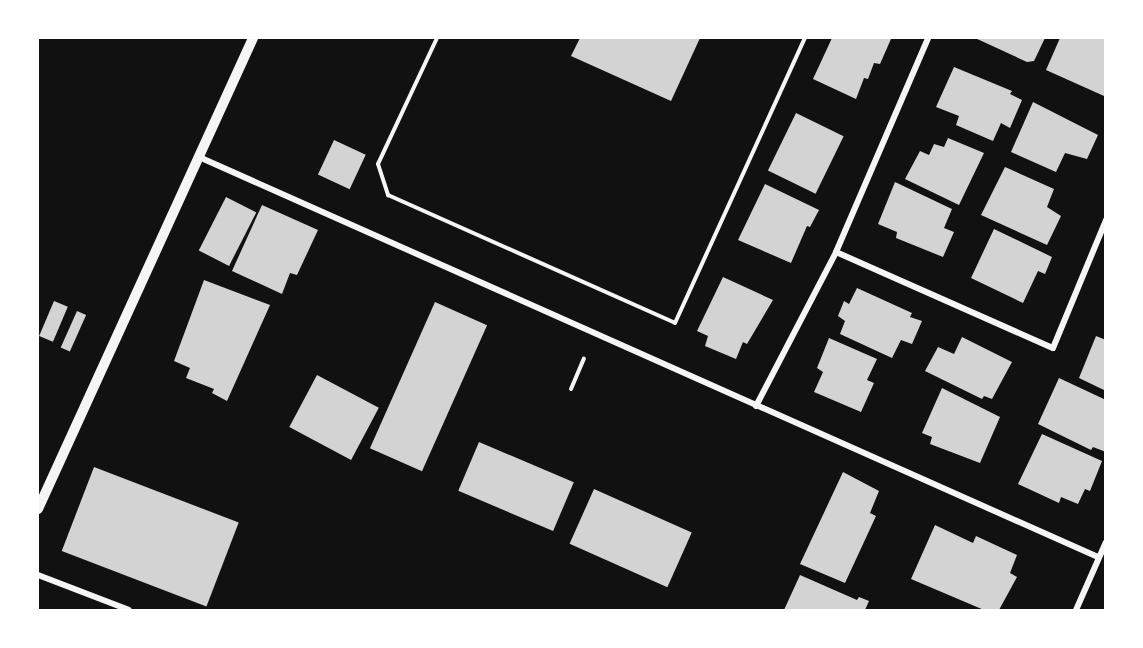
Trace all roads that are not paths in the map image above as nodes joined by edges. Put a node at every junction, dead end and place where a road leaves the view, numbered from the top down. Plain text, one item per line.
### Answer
1 (253, 38) edge
2 (927, 38) edge
3 (199, 157) junction
4 (1106, 220) edge
5 (836, 252) junction
6 (756, 406) junction
7 (38, 509) edge
8 (1106, 542) edge
9 (1098, 557) junction
10 (38, 575) edge
11 (129, 610) edge
12 (1076, 610) edge

1 - 3 street
2 - 5 street
3 - 6 street
3 - 7 street
4 - 5 street
5 - 6 street
6 - 9 street
8 - 9 street
9 - 12 street
10 - 11 street

